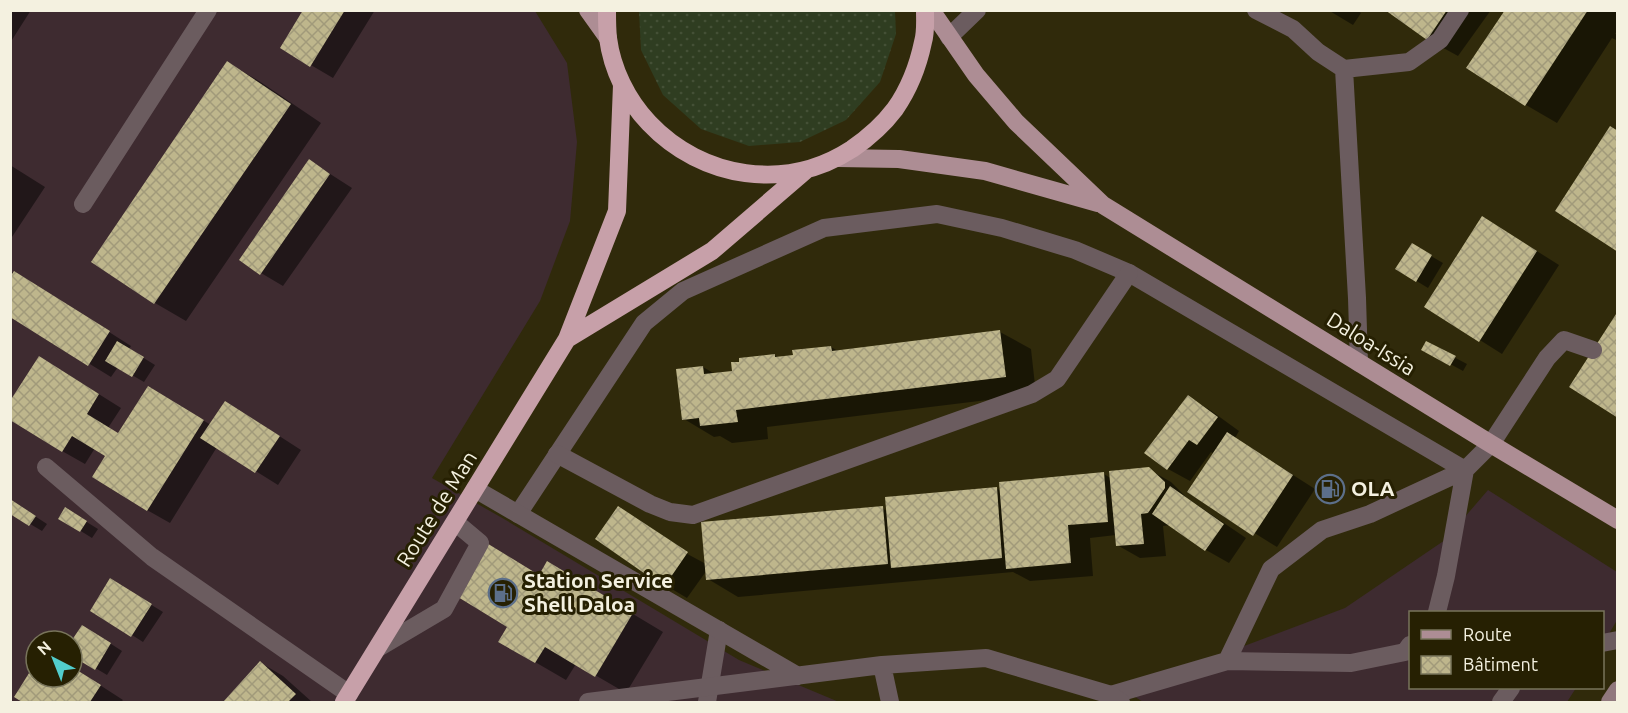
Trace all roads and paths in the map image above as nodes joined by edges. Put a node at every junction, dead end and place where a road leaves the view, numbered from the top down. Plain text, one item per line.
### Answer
1 (208, 10) edge
2 (588, 10) edge
3 (607, 10) edge
4 (926, 10) edge
5 (931, 10) edge
6 (977, 10) edge
7 (1256, 10) edge
8 (1460, 10) edge
9 (950, 37) junction
10 (608, 38) junction
11 (1344, 69) junction
12 (622, 85) junction
13 (838, 158) junction
14 (807, 170) junction
15 (83, 204) dead end
16 (1103, 205) junction
17 (1129, 273) junction
18 (567, 339) junction
19 (1593, 350) dead end
20 (1359, 363) junction
21 (1491, 444) junction
22 (557, 454) junction
23 (46, 467) dead end
24 (1464, 470) junction
25 (476, 489) junction
26 (518, 514) junction
27 (1617, 518) edge
28 (455, 522) junction
29 (1437, 611) edge
30 (719, 630) junction
31 (1409, 646) edge
32 (378, 648) junction
33 (1227, 661) junction
34 (882, 665) junction
35 (798, 676) junction
36 (1510, 689) edge
37 (1617, 690) edge
38 (708, 695) edge
39 (346, 698) edge
40 (1116, 699) edge
41 (588, 702) edge
42 (890, 702) edge
43 (1501, 702) edge
44 (1610, 702) edge

1 - 15 street
2 - 10 main road
3 - 10 highway
4 - 13 highway
5 - 9 main road
6 - 9 street
7 - 11 street
8 - 11 street
9 - 16 main road
10 - 12 highway
11 - 20 street
12 - 14 highway
12 - 18 highway, Route de Man
13 - 14 highway
13 - 16 main road
14 - 18 highway
16 - 20 main road, Daloa-Issia
17 - 22 street
17 - 22 street
17 - 24 street
18 - 25 highway, Route de Man
19 - 21 street
20 - 21 main road, Daloa-Issia
21 - 24 street
21 - 27 main road, Daloa-Issia
22 - 26 street
23 - 39 street
24 - 29 street
24 - 33 street
25 - 26 street
25 - 28 highway, Route de Man
26 - 30 street
28 - 32 highway, Route de Man
28 - 32 street
30 - 35 street
30 - 38 street
31 - 33 street
32 - 39 highway, Route de Man
33 - 40 street
34 - 35 street
34 - 40 street
34 - 42 street
35 - 38 street
36 - 43 street
37 - 44 street
38 - 41 street

